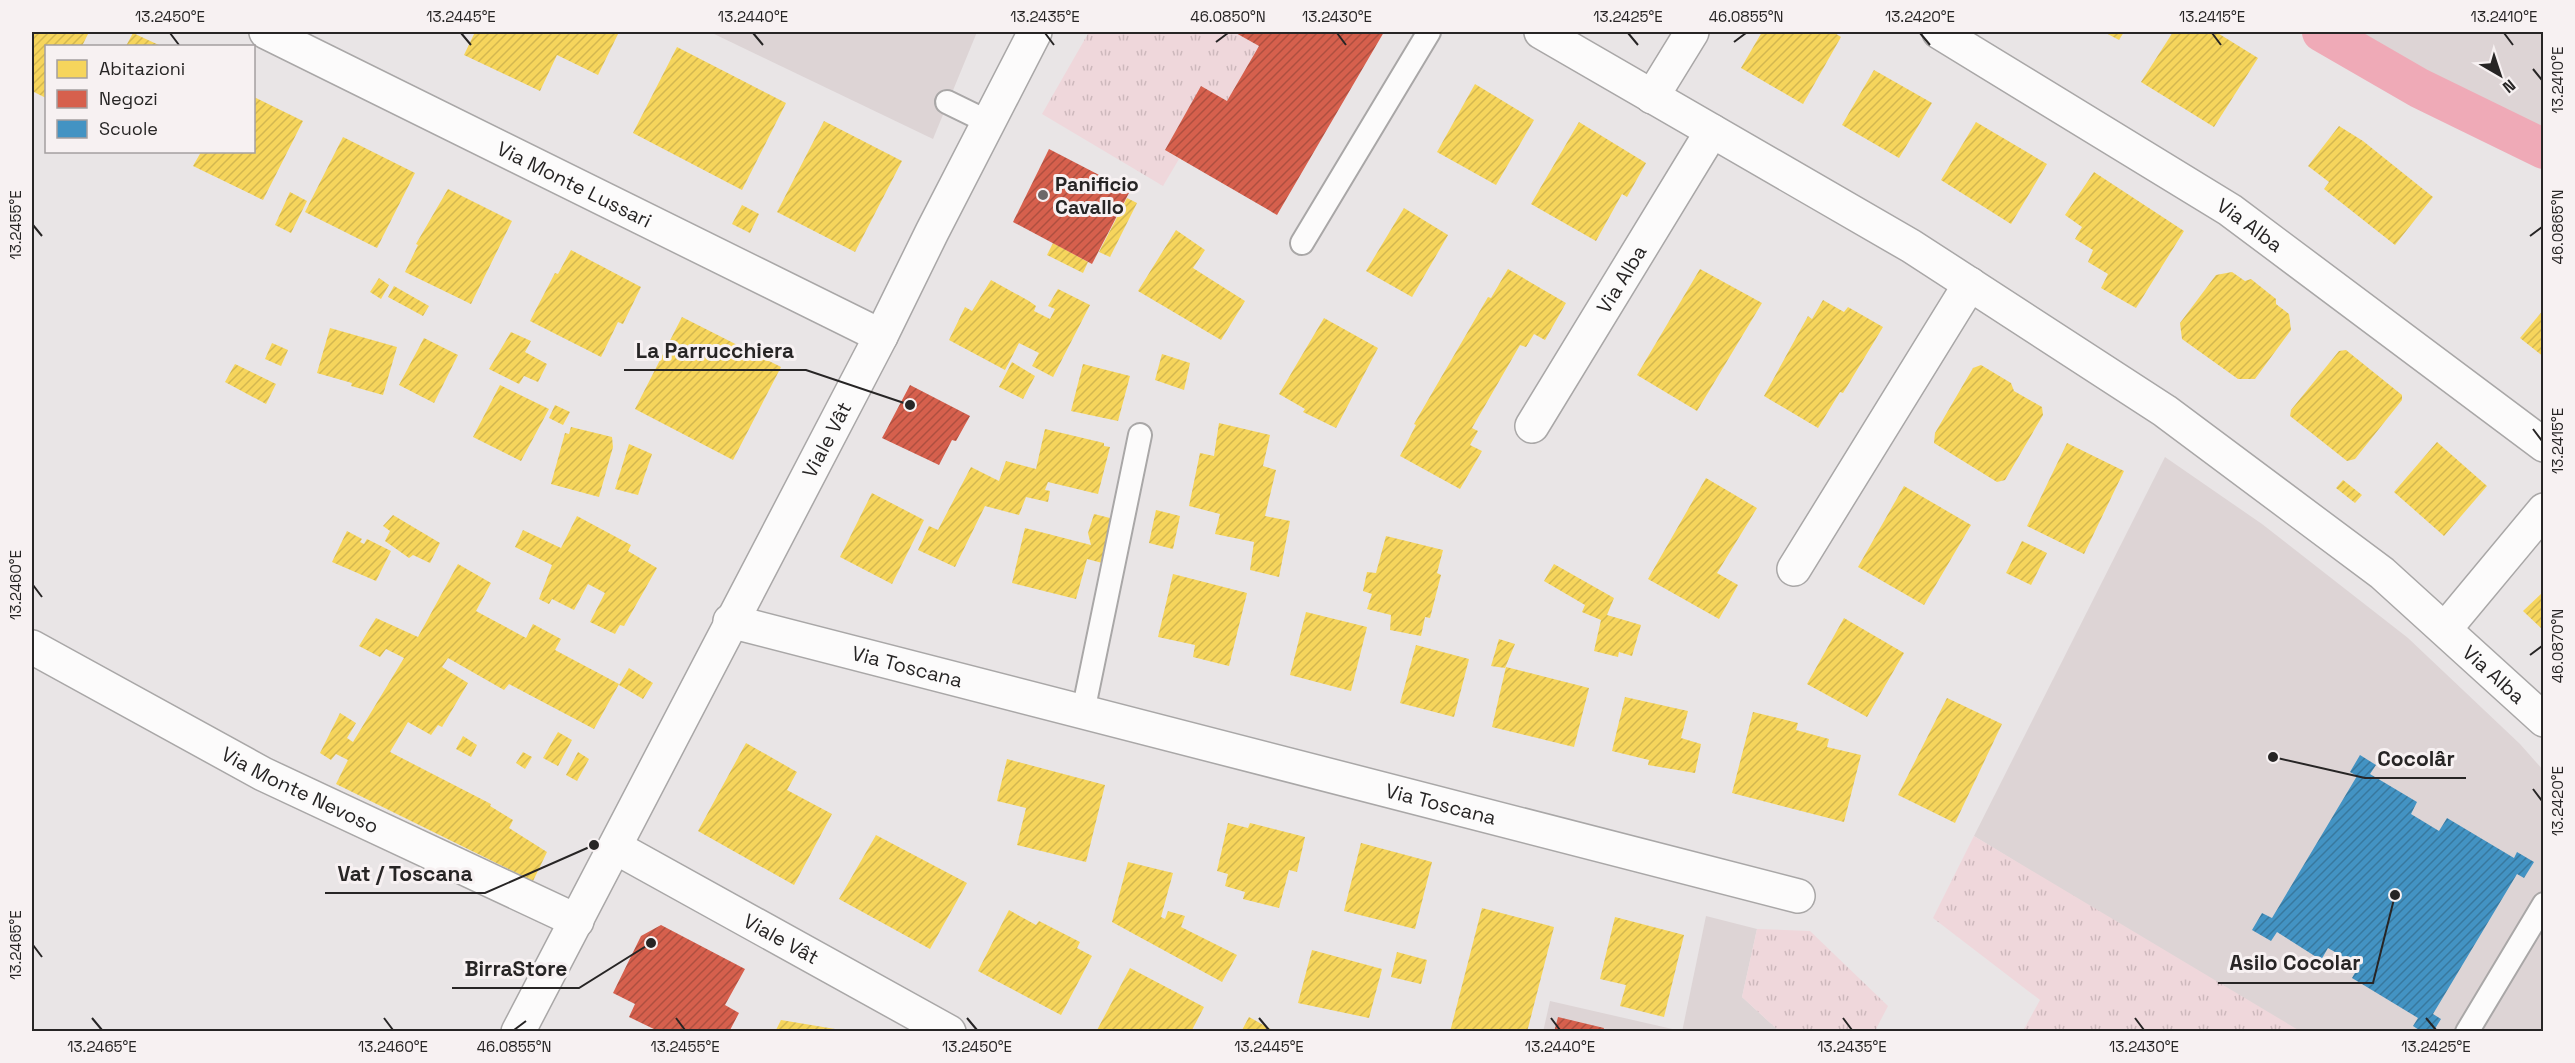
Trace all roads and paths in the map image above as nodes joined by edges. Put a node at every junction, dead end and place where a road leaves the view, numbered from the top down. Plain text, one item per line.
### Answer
1 (266, 32) edge
2 (1035, 32) edge
3 (1429, 32) edge
4 (1541, 32) edge
5 (1692, 32) edge
6 (1939, 32) edge
7 (1653, 97) junction
8 (947, 102) dead end
9 (988, 122) junction
10 (1712, 131) junction
11 (1302, 243) dead end
12 (1970, 284) junction
13 (881, 336) junction
14 (1532, 426) dead end
15 (1140, 435) dead end
16 (2544, 445) edge
17 (2544, 510) edge
18 (1794, 569) dead end
19 (730, 621) junction
20 (2445, 629) junction
21 (32, 647) edge
22 (1083, 712) junction
23 (2544, 720) edge
24 (615, 847) junction
25 (1798, 896) dead end
26 (2544, 904) edge
27 (577, 921) junction
28 (518, 1032) edge
29 (949, 1032) edge
30 (2468, 1032) edge

1 - 13 street, Via Monte Lussari
2 - 9 street, Viale Vât
3 - 11 lane
4 - 7 street, Via Alba
5 - 7 street
6 - 16 street, Via Alba
7 - 10 street, Via Alba
8 - 9 lane
9 - 13 street, Viale Vât
10 - 12 street, Via Alba
10 - 14 street, Via Alba
12 - 18 street
12 - 20 street, Via Alba
13 - 19 street, Viale Vât
15 - 22 lane
17 - 20 street, Via Alba
19 - 22 street, Via Toscana
19 - 24 street, Viale Vât
20 - 23 street, Via Alba
21 - 27 street, Via Monte Nevoso
22 - 25 street, Via Toscana
24 - 27 street, Viale Vât
24 - 29 street, Viale Vât
26 - 30 lane
27 - 28 street, Viale Vât

